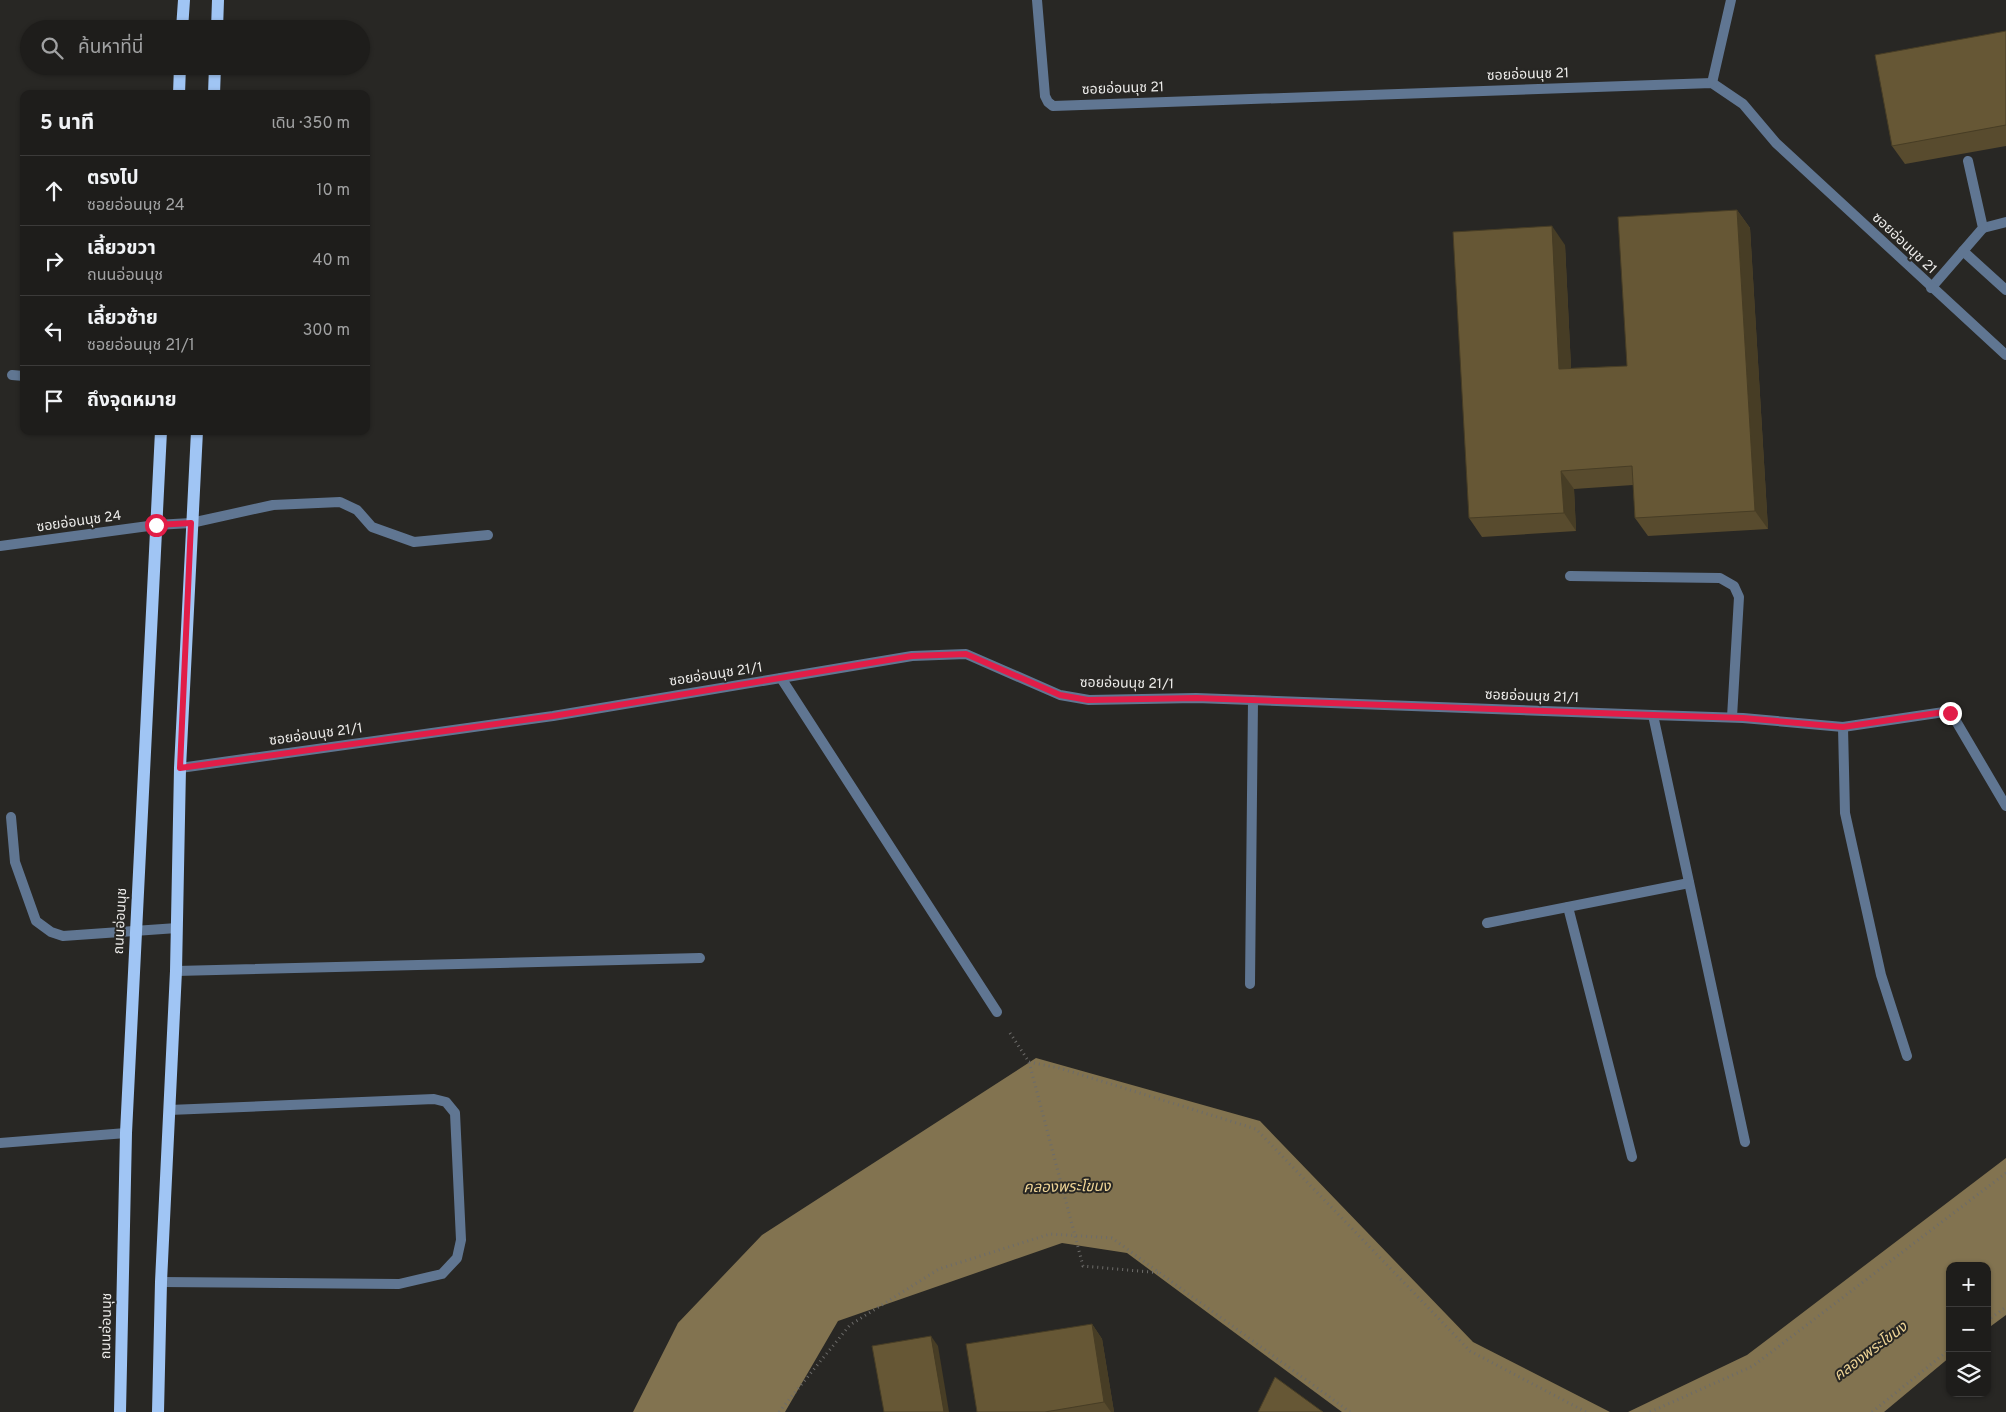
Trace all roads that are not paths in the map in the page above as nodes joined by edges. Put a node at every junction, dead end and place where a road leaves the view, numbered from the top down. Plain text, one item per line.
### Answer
1 (184, 0) edge
2 (218, 0) edge
3 (1037, 0) edge
4 (1731, 0) edge
5 (183, 20) edge
6 (217, 20) edge
7 (180, 75) edge
8 (215, 75) edge
9 (1712, 83) junction
10 (179, 90) edge
11 (214, 90) edge
12 (1968, 161) edge
13 (2006, 222) edge
14 (1983, 228) junction
15 (1963, 251) junction
16 (1931, 288) junction
17 (2006, 290) edge
18 (2006, 355) edge
19 (12, 376) dead end
20 (20, 376) edge
21 (161, 435) edge
22 (197, 435) edge
23 (191, 523) junction
24 (156, 525) junction
25 (488, 534) dead end
26 (0, 546) edge
27 (1570, 576) dead end
28 (780, 678) junction
29 (1253, 700) junction
30 (1653, 715) junction
31 (1732, 718) junction
32 (1843, 727) junction
33 (180, 768) junction
34 (2006, 806) edge
35 (11, 817) dead end
36 (1689, 883) junction
37 (1568, 907) junction
38 (1487, 923) dead end
39 (177, 928) junction
40 (135, 932) junction
41 (700, 958) dead end
42 (176, 971) junction
43 (1250, 984) dead end
44 (997, 1012) road end
45 (1907, 1056) dead end
46 (169, 1110) junction
47 (126, 1133) junction
48 (1745, 1142) dead end
49 (0, 1143) edge
50 (1632, 1157) dead end
51 (161, 1282) junction
52 (120, 1412) edge
53 (158, 1412) edge

1 - 5 main road
2 - 6 main road
3 - 9 street, ซอยอ่อนนุช 21
4 - 9 street
7 - 10 main road
8 - 11 main road
9 - 16 street, ซอยอ่อนนุช 21
12 - 14 street
13 - 14 street
14 - 15 street
15 - 16 street
15 - 17 street
16 - 18 street, ซอยอ่อนนุช 21
19 - 20 street
21 - 24 main road, ถนนอ่อนนุช
22 - 23 main road
23 - 24 street, ซอยอ่อนนุช 24
23 - 25 street, ซอยอ่อนนุช 24
23 - 33 main road
24 - 26 street, ซอยอ่อนนุช 24
24 - 40 main road, ถนนอ่อนนุช
27 - 31 street
28 - 29 street, ซอยอ่อนนุช 21/1
28 - 33 street, ซอยอ่อนนุช 21/1
28 - 44 street
29 - 30 street, ซอยอ่อนนุช 21/1
29 - 43 street
30 - 31 street, ซอยอ่อนนุช 21/1
30 - 36 street
31 - 32 street, ซอยอ่อนนุช 21/1
32 - 34 street, ซอยอ่อนนุช 21/1
32 - 45 street
33 - 39 main road
35 - 40 street
36 - 37 street
36 - 48 street
37 - 38 street
37 - 50 street
39 - 40 street
39 - 42 main road
40 - 47 main road, ถนนอ่อนนุช
41 - 42 street
42 - 46 main road
46 - 51 main road
46 - 51 street
47 - 49 street
47 - 52 main road, ถนนอ่อนนุช
51 - 53 main road

